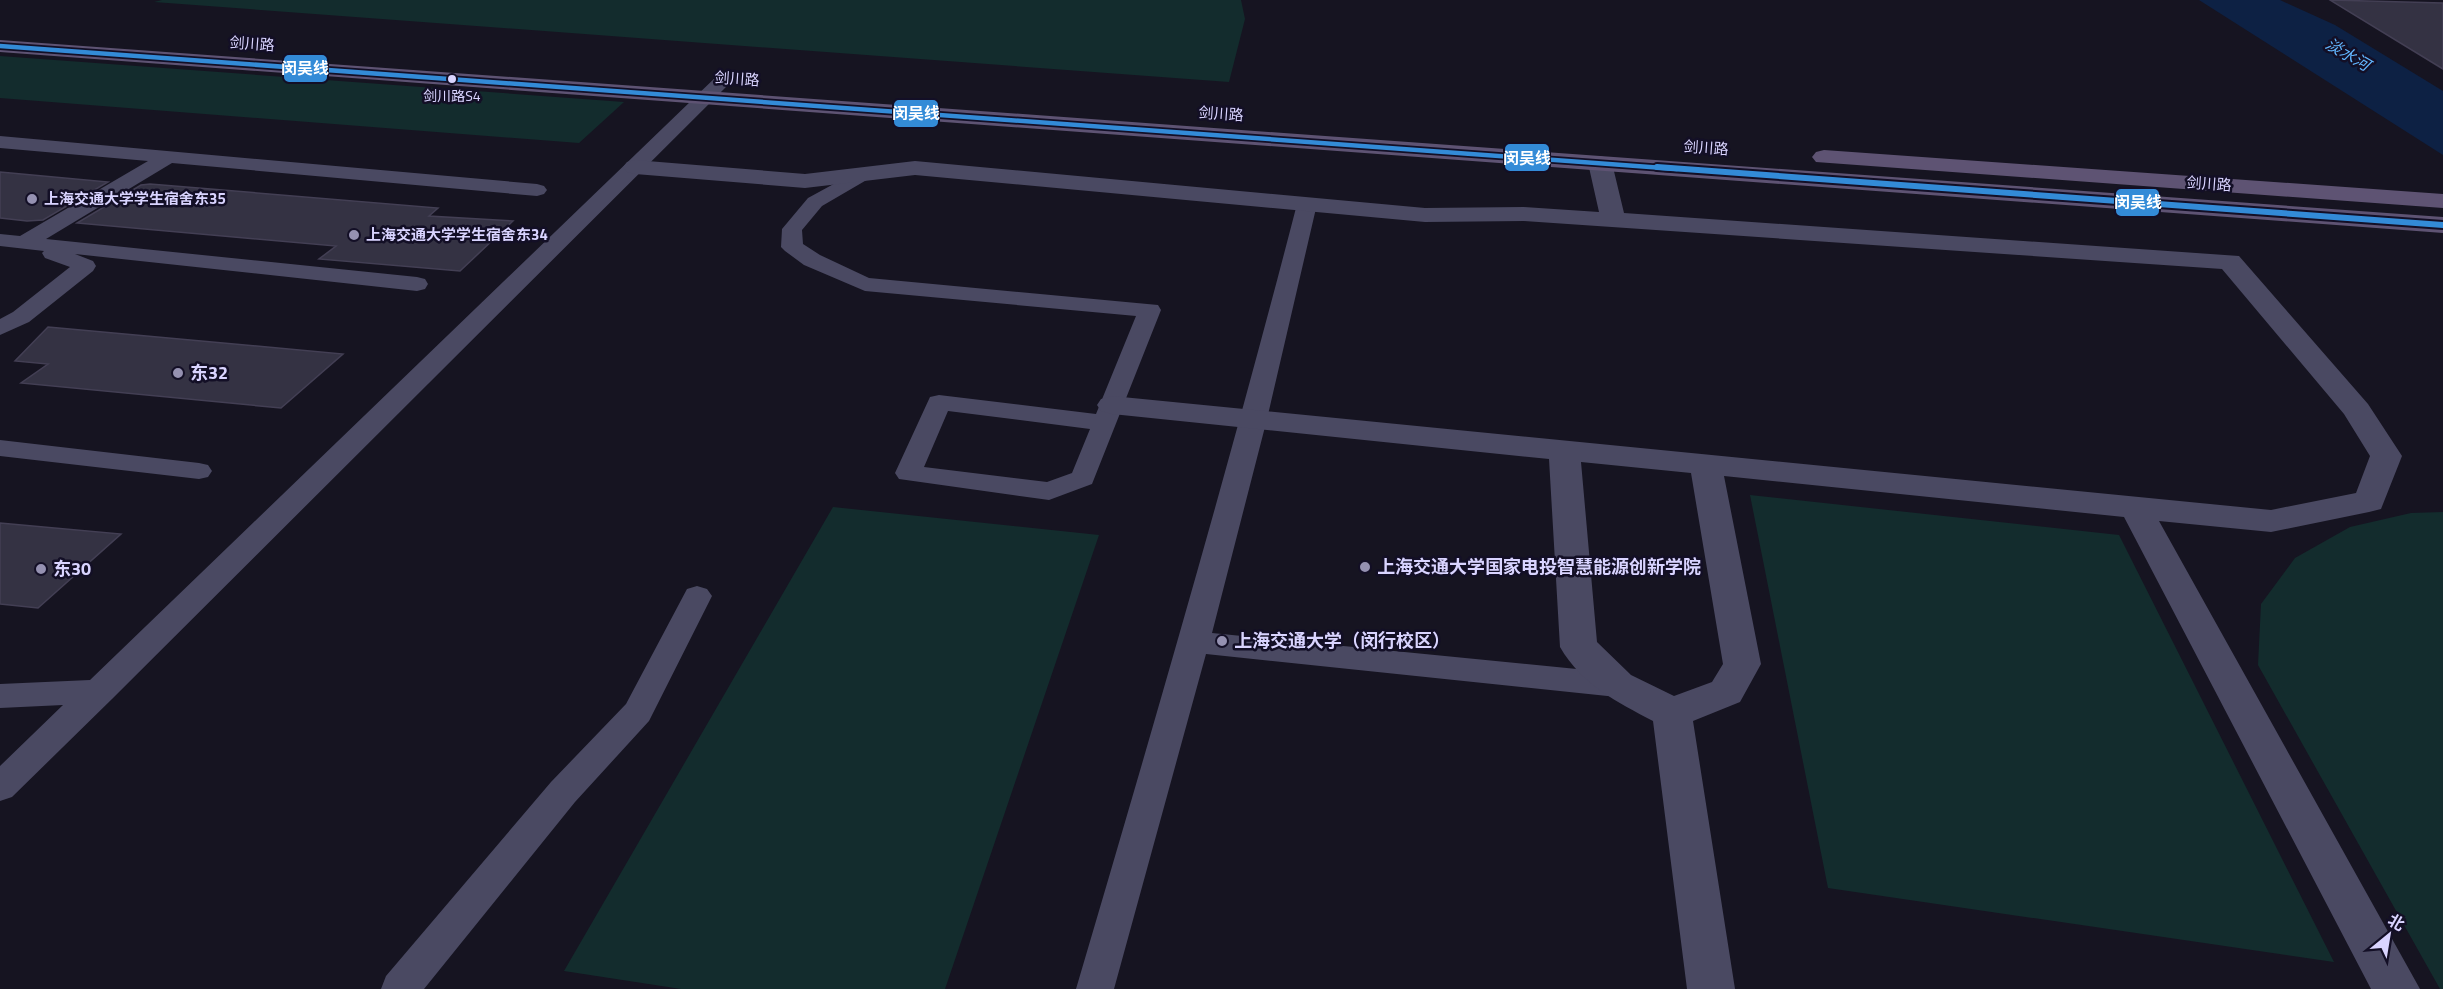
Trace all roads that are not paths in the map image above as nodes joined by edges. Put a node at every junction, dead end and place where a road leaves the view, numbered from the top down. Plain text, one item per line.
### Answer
1 (0, 26) edge
2 (0, 46) edge
3 (666, 74) dead end
4 (720, 83) junction
5 (0, 142) edge
6 (1799, 155) dead end
7 (167, 159) junction
8 (1600, 163) junction
9 (635, 167) junction
10 (863, 174) junction
11 (537, 190) dead end
12 (2443, 201) edge
13 (1307, 204) junction
14 (1613, 220) junction
15 (2443, 225) edge
16 (0, 240) edge
17 (25, 242) junction
18 (417, 284) dead end
19 (0, 328) edge
20 (1108, 414) junction
21 (1254, 419) junction
22 (0, 448) edge
23 (1564, 451) junction
24 (1706, 466) junction
25 (199, 471) dead end
26 (2136, 509) junction
27 (697, 597) dead end
28 (1194, 642) junction
29 (1617, 685) junction
30 (100, 691) junction
31 (0, 696) edge
32 (1672, 713) junction
33 (0, 787) edge
34 (400, 989) edge
35 (1095, 989) edge
36 (1711, 989) edge
37 (2396, 989) edge

1 - 3 main road, 剑川路
2 - 4 main road, 剑川路
4 - 8 main road, 剑川路
4 - 9 lane
5 - 7 lane
6 - 12 main road, 剑川路
7 - 11 lane
7 - 17 lane
8 - 14 street
8 - 15 main road, 剑川路
9 - 10 street
9 - 30 lane
10 - 13 street
10 - 20 lane
13 - 14 street
13 - 21 lane
14 - 26 street
16 - 17 lane
17 - 18 lane
17 - 19 lane
20 - 20 lane
20 - 21 street
21 - 23 street
21 - 28 lane
22 - 25 lane
23 - 24 street
23 - 29 street
24 - 26 street
24 - 32 street
26 - 37 street
27 - 34 lane
28 - 29 lane
28 - 35 lane
29 - 32 street
30 - 31 lane
30 - 33 lane
32 - 36 street

